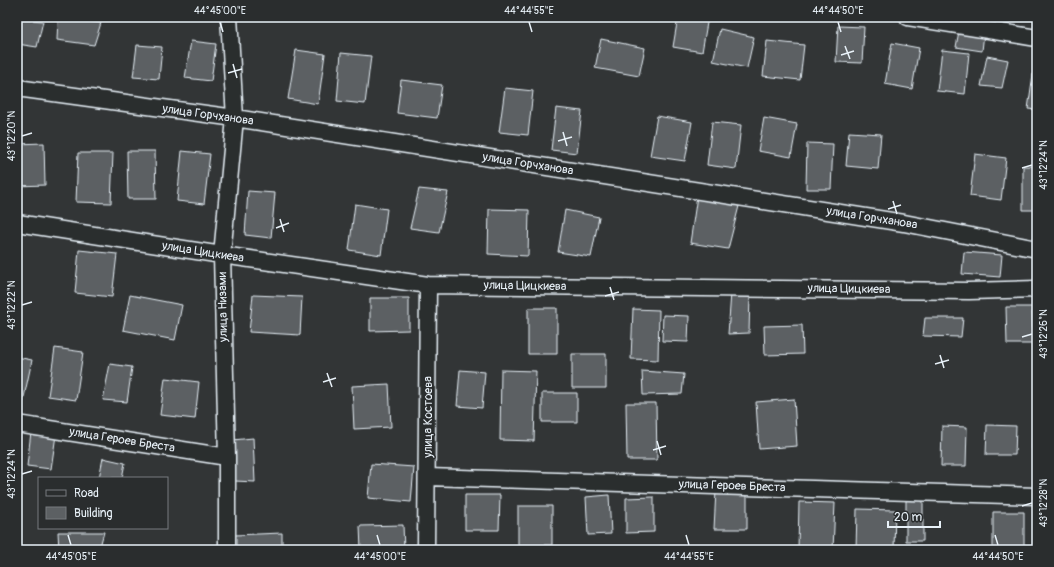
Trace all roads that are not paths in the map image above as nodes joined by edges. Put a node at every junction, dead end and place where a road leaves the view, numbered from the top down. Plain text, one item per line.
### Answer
1 (229, 17) edge
2 (908, 17) edge
3 (1037, 38) edge
4 (17, 88) edge
5 (235, 118) junction
6 (17, 223) edge
7 (1037, 249) edge
8 (222, 255) junction
9 (428, 285) junction
10 (1037, 289) edge
11 (17, 424) edge
12 (227, 457) junction
13 (428, 477) junction
14 (1037, 496) edge
15 (227, 550) edge
16 (426, 550) edge

1 - 5 street, улица Низами
2 - 3 street
4 - 5 street, улица Горчханова
5 - 7 street, улица Горчханова
5 - 8 street, улица Низами
6 - 8 street, улица Цицкиева
8 - 9 street, улица Цицкиева
8 - 12 street, улица Низами
9 - 10 street, улица Цицкиева
9 - 13 street, улица Костоева
11 - 12 street, улица Героев Бреста
12 - 15 street, улица Низами
13 - 14 street, улица Героев Бреста
13 - 16 street, улица Костоева

